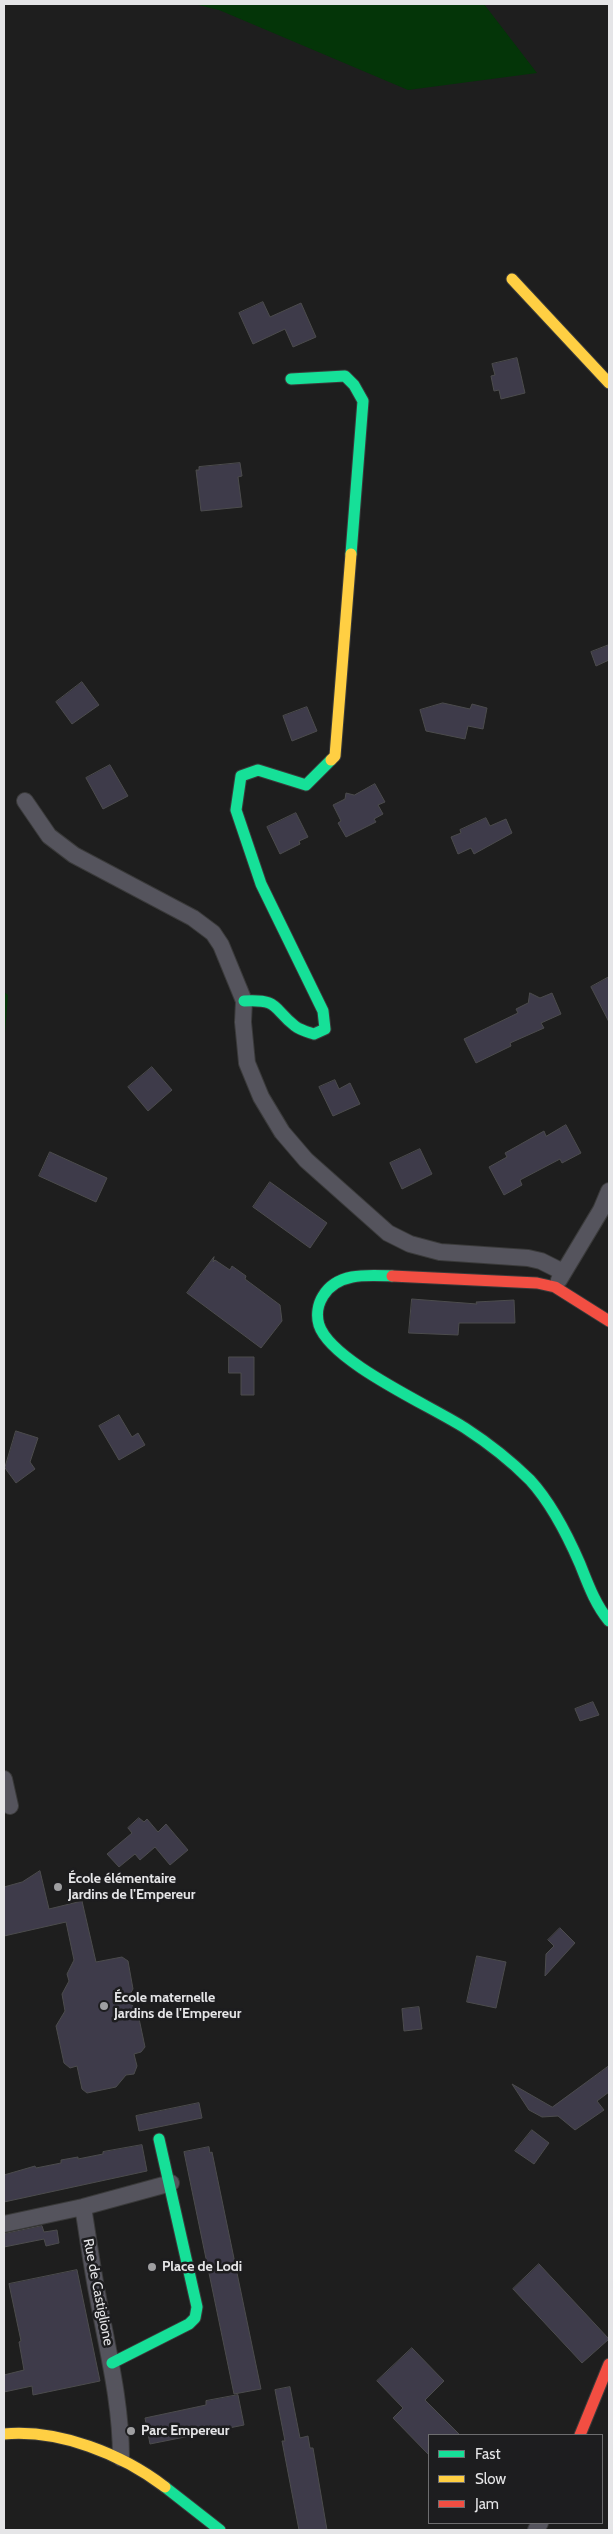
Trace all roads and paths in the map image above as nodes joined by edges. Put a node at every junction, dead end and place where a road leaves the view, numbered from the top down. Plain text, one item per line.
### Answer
1 (512, 279) dead end
2 (291, 379) dead end
3 (609, 383) edge
4 (25, 801) dead end
5 (244, 1001) junction
6 (609, 1191) edge
7 (564, 1272) junction
8 (555, 1287) junction
9 (609, 1321) edge
10 (609, 1621) edge
11 (4, 1779) edge
12 (10, 1806) dead end
13 (159, 2139) dead end
14 (171, 2183) junction
15 (83, 2207) junction
16 (4, 2224) edge
17 (112, 2363) junction
18 (609, 2364) edge
19 (4, 2434) edge
20 (580, 2434) edge
21 (120, 2458) junction
22 (220, 2530) edge

1 - 3 street
2 - 5 street
4 - 5 street
5 - 7 street
6 - 7 street
7 - 8 street
8 - 9 street
8 - 10 street
11 - 12 street
13 - 14 street
14 - 15 street
14 - 17 street
15 - 16 street
15 - 17 street, Rue de Castiglione
17 - 21 street, Rue de Castiglione
18 - 20 street
19 - 21 street
21 - 22 street

